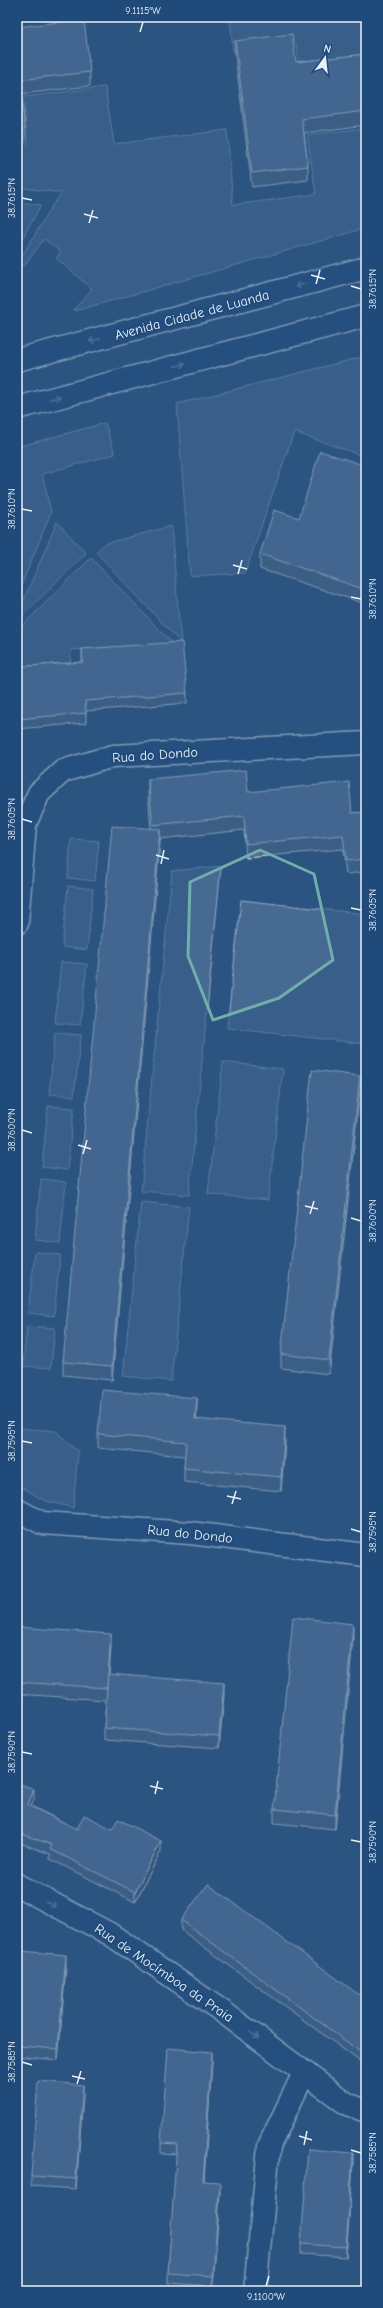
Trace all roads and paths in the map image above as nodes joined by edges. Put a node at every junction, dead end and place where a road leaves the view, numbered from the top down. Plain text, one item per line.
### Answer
1 (366, 268) edge
2 (366, 316) edge
3 (366, 328) edge
4 (320, 329) junction
5 (17, 360) edge
6 (17, 408) edge
7 (366, 743) edge
8 (17, 923) edge
9 (17, 1510) edge
10 (366, 1555) edge
11 (17, 1885) edge
12 (304, 2072) junction
13 (366, 2111) edge
14 (255, 2291) edge

1 -> 5 street, Avenida Cidade de Luanda
2 - 4 street
3 - 4 street
6 -> 4 street
7 - 8 street, Rua do Dondo
9 - 10 street, Rua do Dondo
11 -> 12 street, Rua de Mocímboa da Praia
12 - 13 street, Rua de Mocímboa da Praia
12 - 14 street

